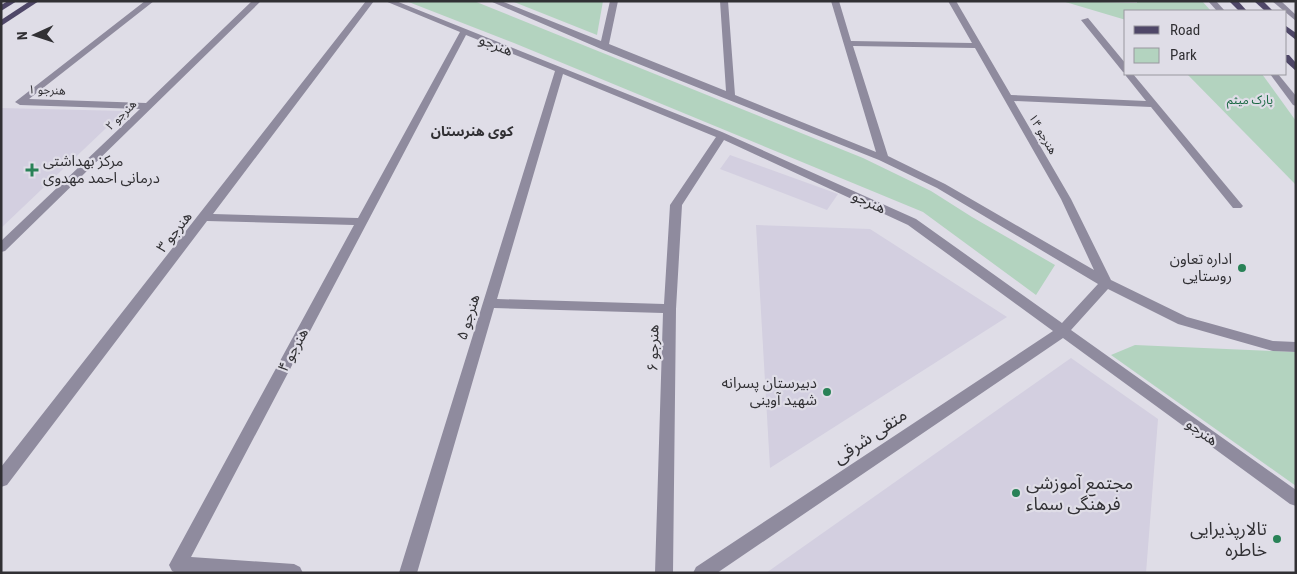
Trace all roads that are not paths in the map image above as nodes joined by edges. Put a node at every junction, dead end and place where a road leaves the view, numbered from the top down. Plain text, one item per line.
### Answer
1 (13, 1) edge
2 (35, 1) edge
3 (150, 1) edge
4 (257, 1) edge
5 (370, 1) edge
6 (389, 1) edge
7 (614, 1) edge
8 (724, 1) edge
9 (835, 1) edge
10 (952, 1) edge
11 (1233, 1) edge
12 (1258, 1) edge
13 (1276, 1) edge
14 (499, 2) edge
15 (1, 9) edge
16 (1242, 10) edge
17 (1268, 10) edge
18 (1286, 10) edge
19 (1084, 20) dead end
20 (1, 24) edge
21 (1287, 29) edge
22 (464, 32) junction
23 (1296, 38) edge
24 (848, 43) junction
25 (604, 46) junction
26 (978, 46) junction
27 (1287, 58) edge
28 (1124, 68) edge
29 (1296, 68) edge
30 (559, 70) junction
31 (1130, 75) edge
32 (1275, 75) edge
33 (731, 97) junction
34 (1008, 98) junction
35 (1296, 103) edge
36 (1154, 104) junction
37 (148, 106) junction
38 (721, 137) junction
39 (883, 158) junction
40 (1237, 206) dead end
41 (204, 217) junction
42 (360, 222) junction
43 (1, 248) edge
44 (1106, 283) junction
45 (489, 303) junction
46 (670, 309) junction
47 (1061, 332) junction
48 (1296, 347) edge
49 (1, 480) edge
50 (1296, 499) edge
51 (294, 573) edge
52 (408, 573) edge
53 (664, 573) edge
54 (702, 573) edge

1 - 15 main road
2 - 20 main road
3 - 37 street, هنرجو ۱
4 - 37 street, هنرجو ۲
5 - 41 street, هنرجو ۳
6 - 22 street, هنرجو
7 - 25 street
8 - 33 street
9 - 24 street
10 - 26 street, هنرجو ۱۴
11 - 16 main road
12 - 17 main road
13 - 18 street
14 - 25 street
19 - 28 street
21 - 23 main road
22 - 30 street, هنرجو
22 - 42 street, هنرجو ۴
24 - 26 street
24 - 39 street
25 - 33 street
26 - 34 street, هنرجو ۱۴
27 - 29 main road
30 - 38 street, هنرجو
30 - 45 street, هنرجو ۵
31 - 36 street
32 - 35 street
33 - 39 street
34 - 36 street
34 - 44 street, هنرجو ۱۴
36 - 40 street
37 - 43 street, هنرجو ۲
38 - 46 street, هنرجو ۶
38 - 47 street, هنرجو
39 - 44 street
41 - 42 street
41 - 49 street, هنرجو ۳
42 - 51 street, هنرجو ۴
44 - 47 street, متقی شرقی
44 - 48 street
45 - 46 street
45 - 52 street, هنرجو ۵
46 - 53 street, هنرجو ۶
47 - 50 street, هنرجو
47 - 54 street, متقی شرقی

